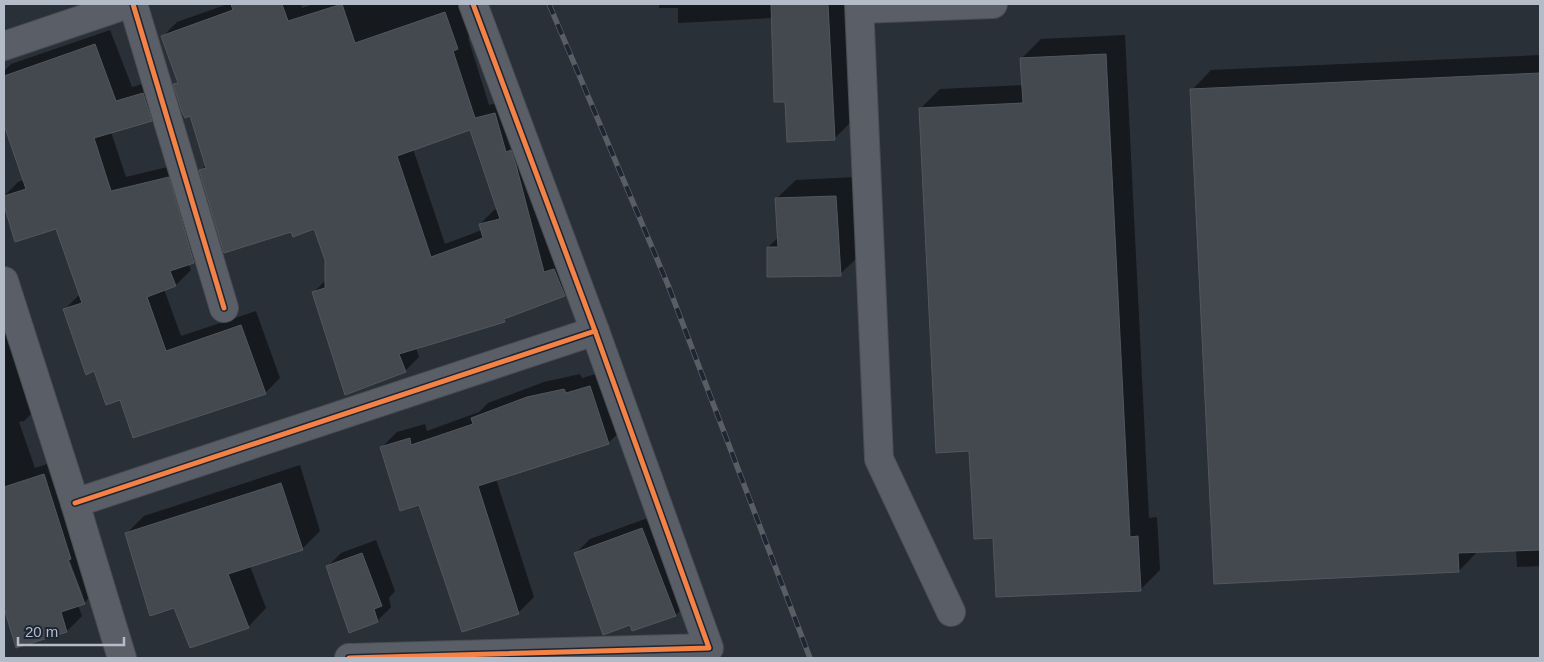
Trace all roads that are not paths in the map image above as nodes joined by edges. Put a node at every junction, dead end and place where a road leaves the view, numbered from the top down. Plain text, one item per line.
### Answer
1 (128, 4) edge
2 (133, 4) edge
3 (473, 4) edge
4 (993, 4) edge
5 (860, 6) edge
6 (4, 46) edge
7 (4, 281) edge
8 (224, 308) dead end
9 (595, 330) junction
10 (75, 503) junction
11 (951, 612) dead end
12 (122, 658) edge
13 (350, 658) edge

1 - 6 street
2 - 8 street
3 - 9 street
4 - 5 street
5 - 11 street
7 - 10 street
9 - 10 street
9 - 13 street
10 - 12 street

